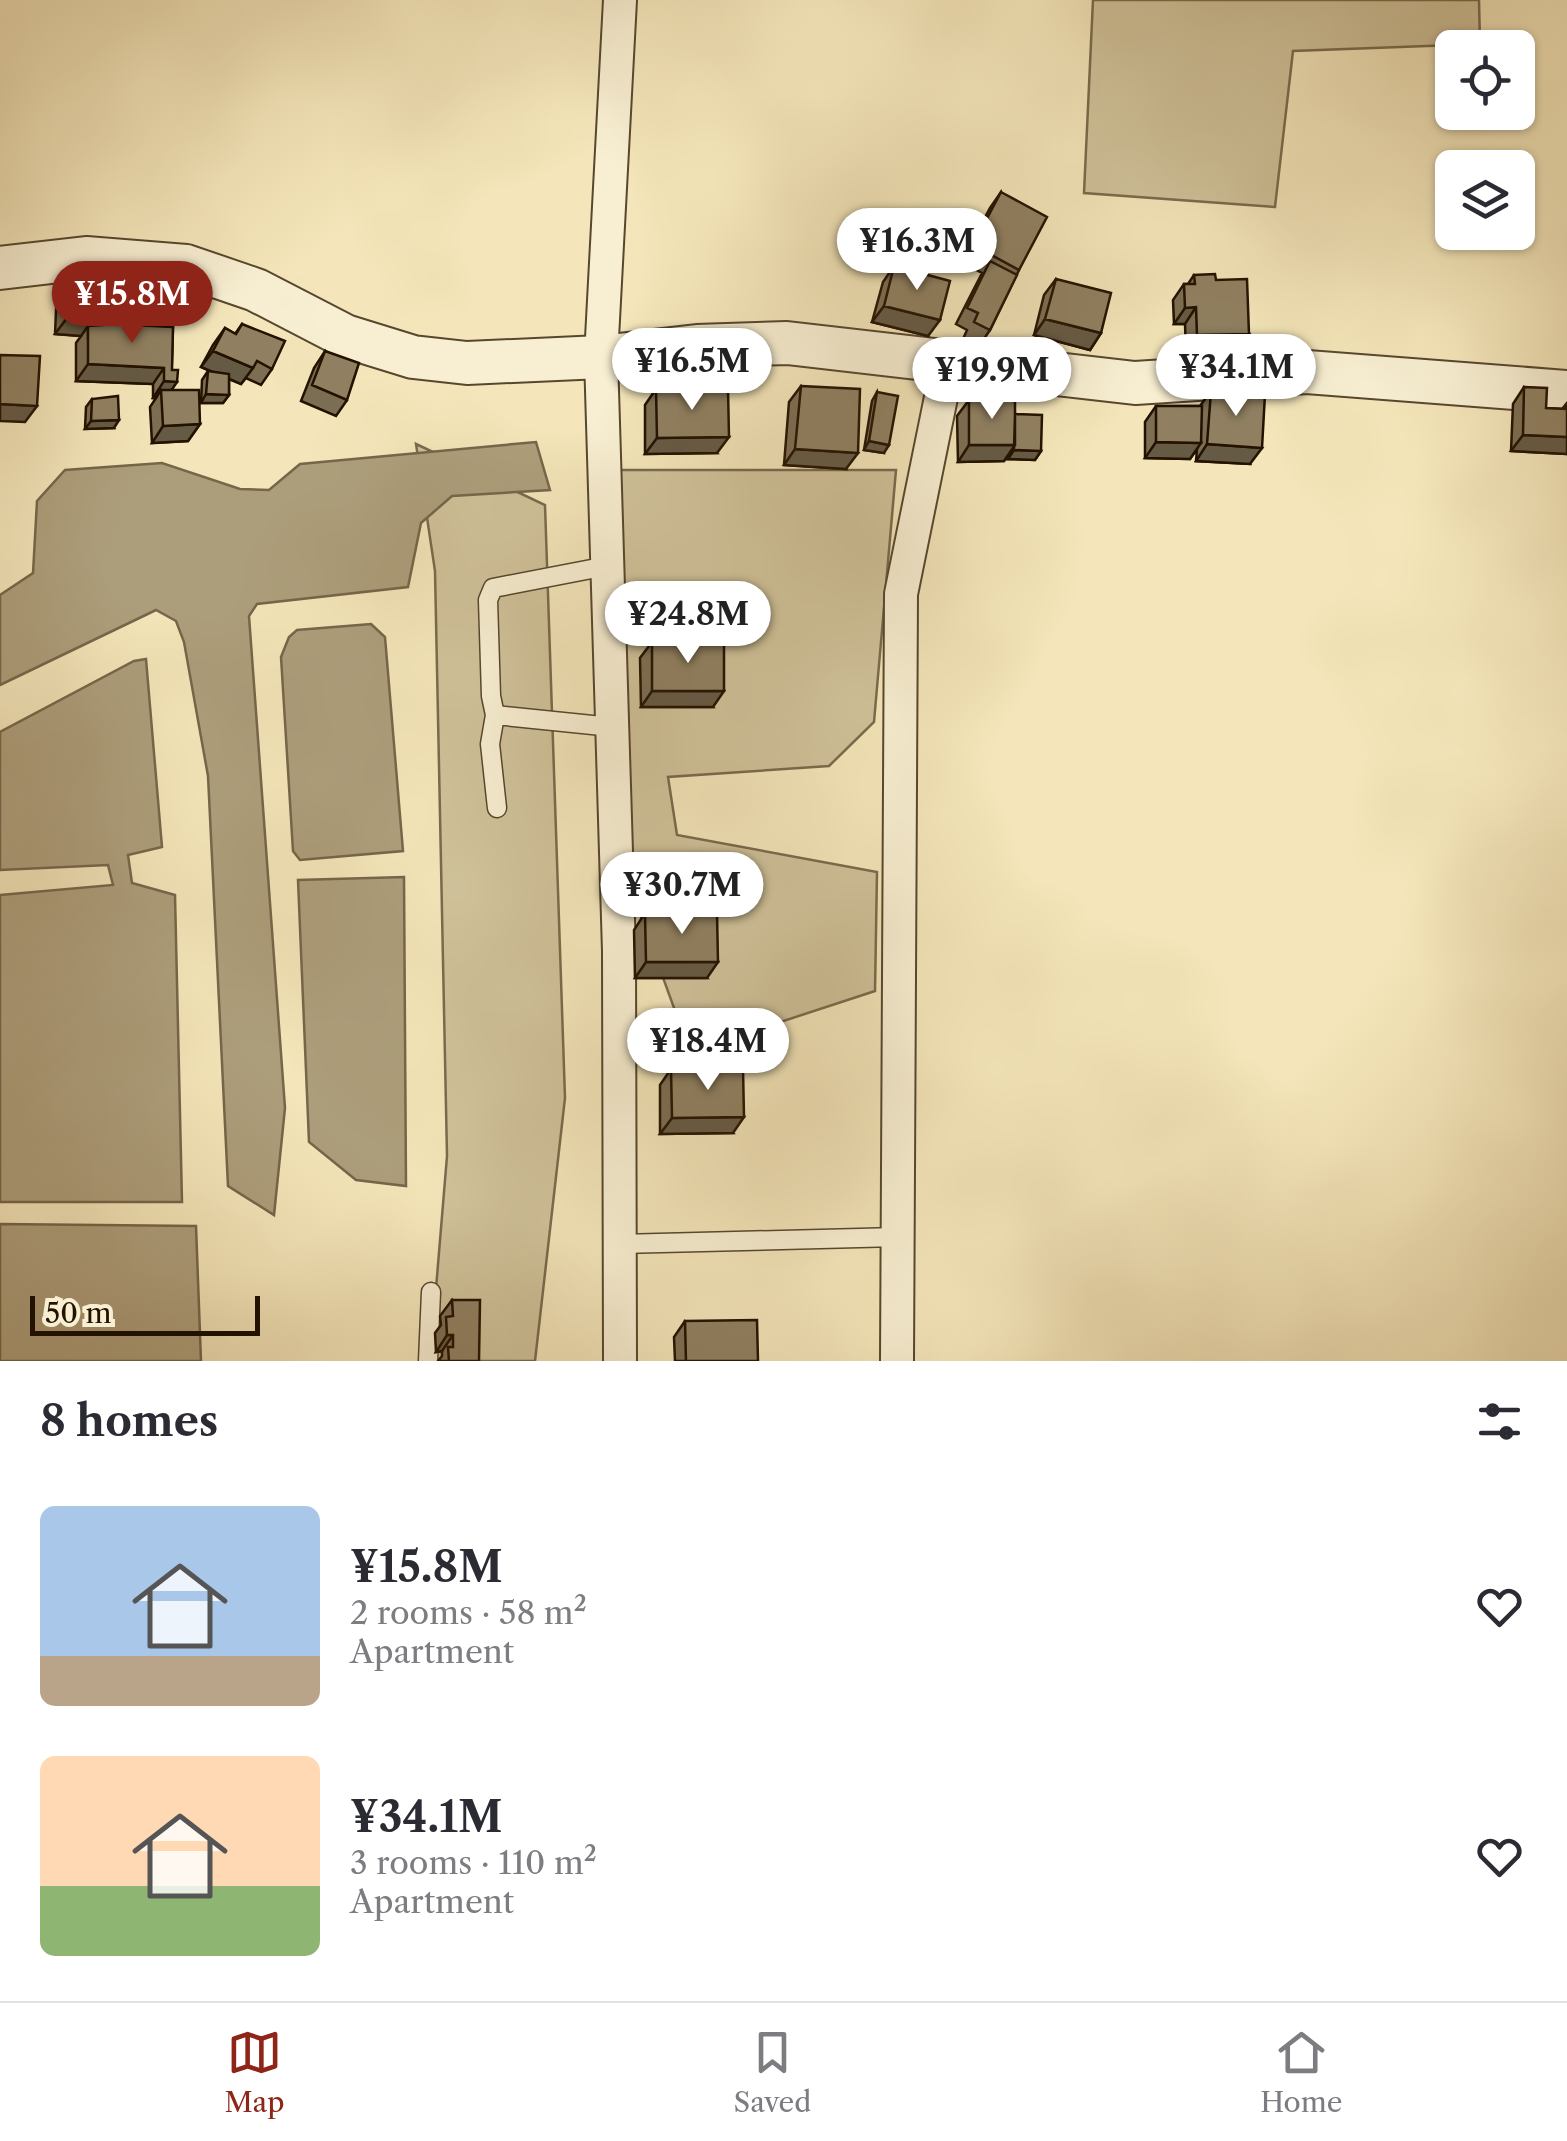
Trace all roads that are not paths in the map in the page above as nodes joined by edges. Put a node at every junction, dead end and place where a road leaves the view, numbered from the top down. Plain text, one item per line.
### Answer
1 (620, 0) edge
2 (0, 268) edge
3 (601, 357) junction
4 (948, 364) junction
5 (1567, 392) edge
6 (607, 566) junction
7 (495, 714) junction
8 (612, 727) junction
9 (497, 808) dead end
10 (898, 1237) junction
11 (620, 1244) junction
12 (430, 1292) dead end
13 (428, 1361) edge
14 (620, 1361) edge
15 (897, 1361) edge

1 - 3 street
2 - 3 street
3 - 4 street
3 - 6 street
4 - 5 street
4 - 10 street
6 - 7 lane
6 - 8 street
7 - 8 lane
7 - 9 lane
8 - 11 street
10 - 11 lane
10 - 15 street
11 - 14 street
12 - 13 lane

